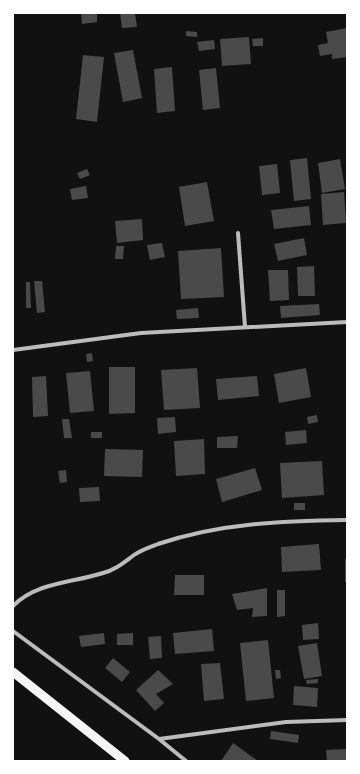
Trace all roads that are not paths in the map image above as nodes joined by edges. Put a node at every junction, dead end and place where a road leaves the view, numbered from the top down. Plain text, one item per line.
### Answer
1 (238, 233) dead end
2 (347, 322) edge
3 (245, 327) junction
4 (13, 350) edge
5 (347, 520) edge
6 (13, 606) edge
7 (13, 631) edge
8 (13, 672) edge
9 (347, 720) edge
10 (159, 739) junction
11 (125, 761) edge
12 (186, 761) edge

1 - 3 street
2 - 3 street
3 - 4 street
5 - 6 street
7 - 10 street
8 - 11 highway
9 - 10 street
10 - 12 street

